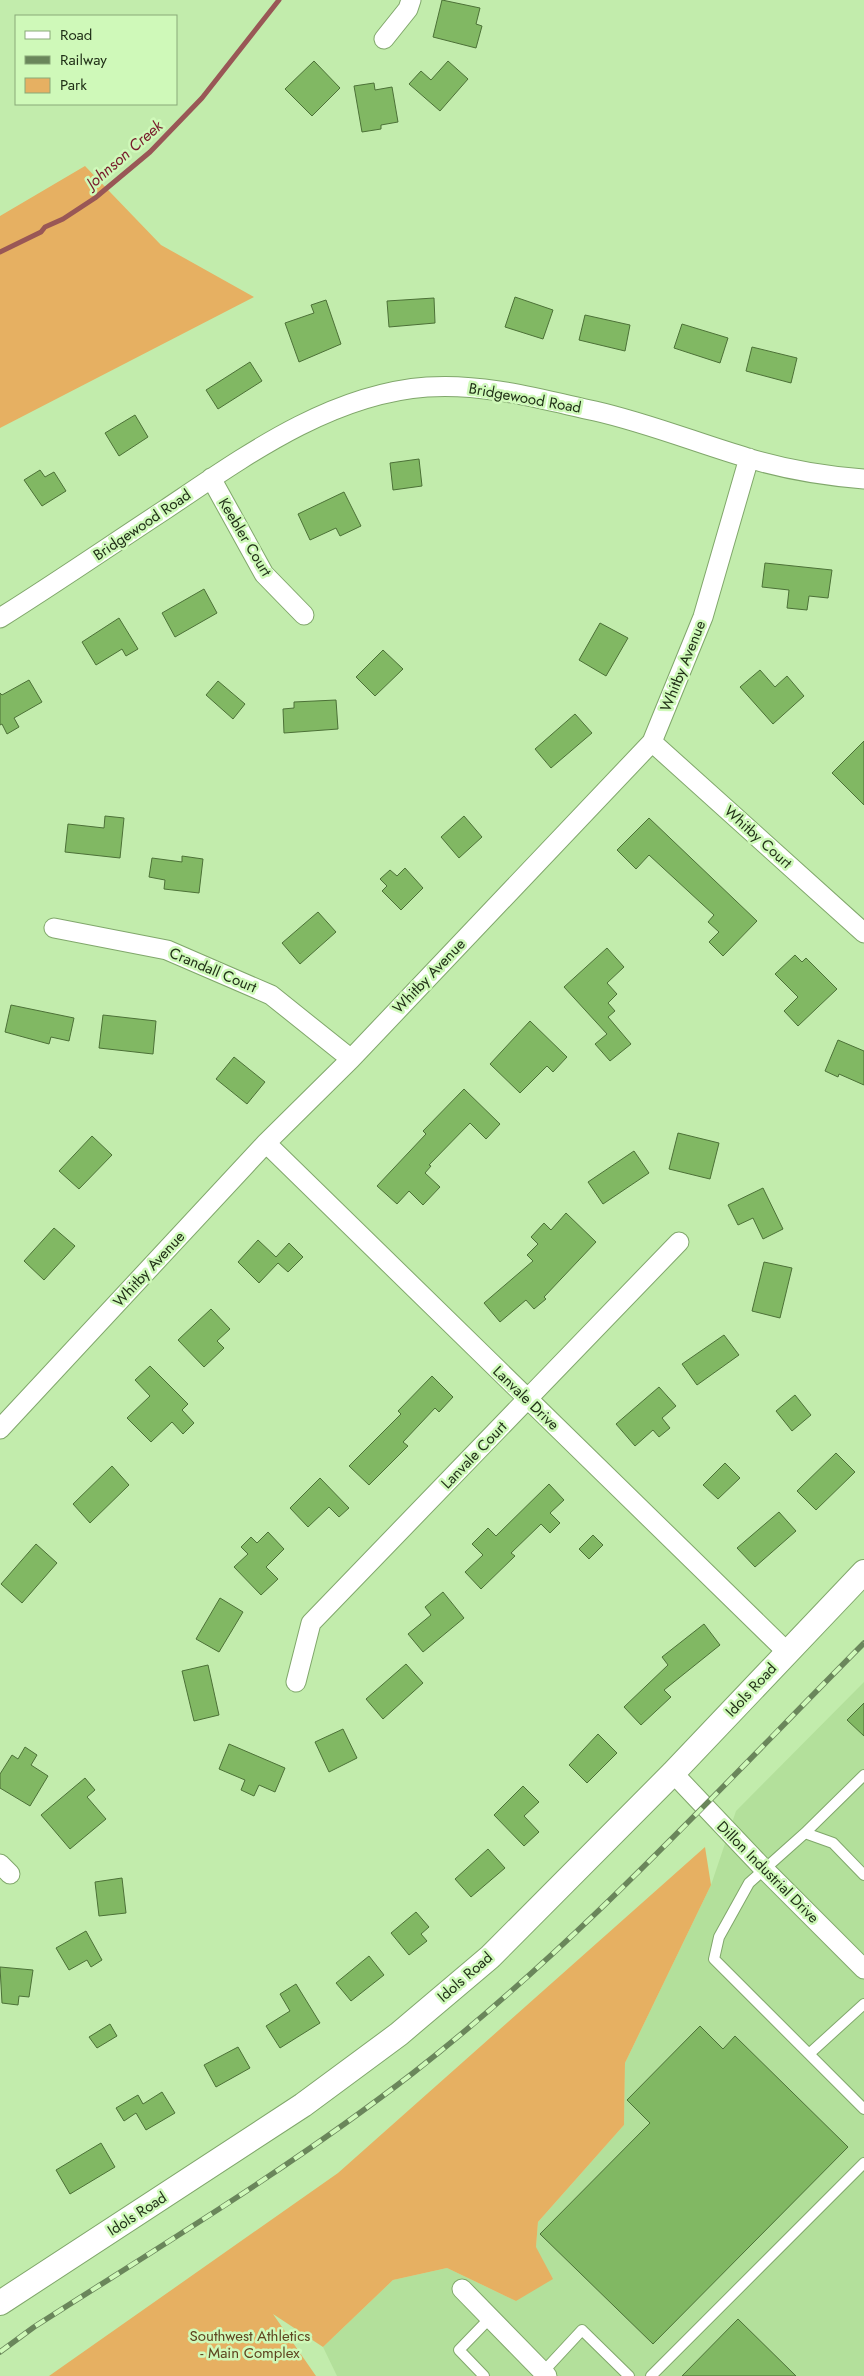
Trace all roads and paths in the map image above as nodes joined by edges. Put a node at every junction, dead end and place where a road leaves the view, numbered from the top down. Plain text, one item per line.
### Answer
1 (411, 0) edge
2 (384, 39) dead end
3 (749, 458) junction
4 (211, 478) junction
5 (864, 479) edge
6 (304, 616) dead end
7 (0, 618) edge
8 (652, 742) junction
9 (54, 928) dead end
10 (864, 933) edge
11 (351, 1059) junction
12 (266, 1143) junction
13 (679, 1242) dead end
14 (527, 1400) junction
15 (0, 1428) edge
16 (864, 1572) edge
17 (787, 1652) junction
18 (296, 1682) dead end
19 (673, 1772) junction
20 (864, 1775) edge
21 (805, 1833) junction
22 (764, 1869) junction
23 (864, 1875) edge
24 (864, 1969) edge
25 (864, 2004) edge
26 (809, 2054) junction
27 (864, 2109) edge
28 (864, 2163) edge
29 (462, 2290) dead end
30 (0, 2303) edge
31 (490, 2318) junction
32 (545, 2374) edge
33 (484, 2376) edge
34 (629, 2376) edge
35 (652, 2376) edge

1 - 2 street
3 - 4 street, Bridgewood Road
3 - 5 street, Bridgewood Road
3 - 8 street, Whitby Avenue
4 - 6 street, Keebler Court
4 - 7 street, Bridgewood Road
8 - 10 street, Whitby Court
8 - 11 street, Whitby Avenue
9 - 11 street, Crandall Court
11 - 12 street, Whitby Avenue
12 - 14 street, Lanvale Drive
12 - 15 street, Whitby Avenue
13 - 14 street, Lanvale Court
14 - 17 street, Lanvale Drive
14 - 18 street, Lanvale Court
16 - 17 street, Idols Road
17 - 19 street, Idols Road
19 - 22 street, Dillon Industrial Drive
19 - 30 street, Idols Road
20 - 21 lane
21 - 22 lane
21 - 23 lane
22 - 24 street, Dillon Industrial Drive
22 - 26 lane
25 - 26 lane
26 - 27 lane
28 - 35 lane
29 - 31 street
31 - 32 street
31 - 33 lane
32 - 34 lane

